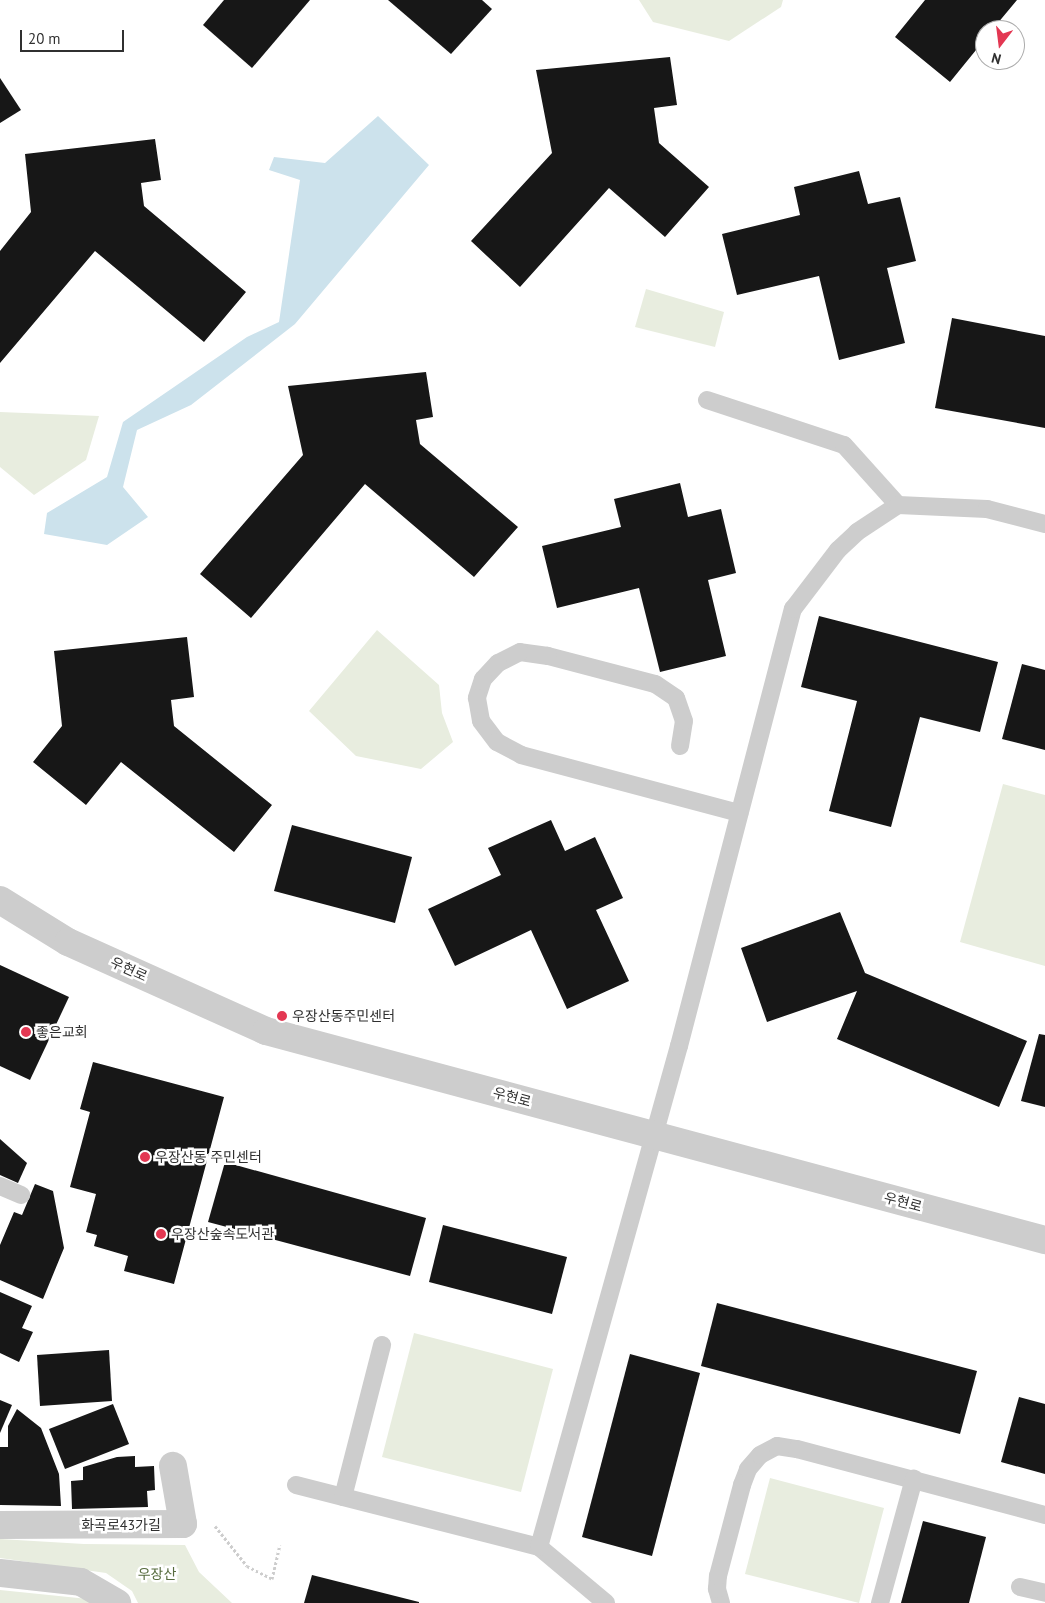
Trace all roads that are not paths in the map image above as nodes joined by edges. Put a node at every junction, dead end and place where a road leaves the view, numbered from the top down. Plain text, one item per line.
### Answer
1 (707, 400) dead end
2 (898, 505) junction
3 (1045, 524) edge
4 (680, 746) dead end
5 (739, 813) junction
6 (0, 900) edge
7 (652, 1134) junction
8 (0, 1186) edge
9 (20, 1195) dead end
10 (1045, 1240) edge
11 (382, 1345) dead end
12 (174, 1466) dead end
13 (914, 1479) junction
14 (296, 1485) dead end
15 (343, 1497) junction
16 (1045, 1515) edge
17 (0, 1525) edge
18 (539, 1548) junction
19 (0, 1573) edge
20 (1020, 1586) dead end
21 (1045, 1593) edge
22 (117, 1603) edge
23 (606, 1603) edge
24 (721, 1603) edge
25 (880, 1603) edge

1 - 2 lane
2 - 3 lane
2 - 5 lane
4 - 5 lane
5 - 7 lane
6 - 7 street, 우현로
7 - 10 street, 우현로
7 - 18 lane
8 - 9 lane
11 - 15 lane
12 - 17 street, 화곡로43가길
13 - 16 lane
13 - 24 lane
13 - 25 lane
14 - 15 lane
15 - 18 lane
18 - 23 lane
19 - 22 street
20 - 21 lane

